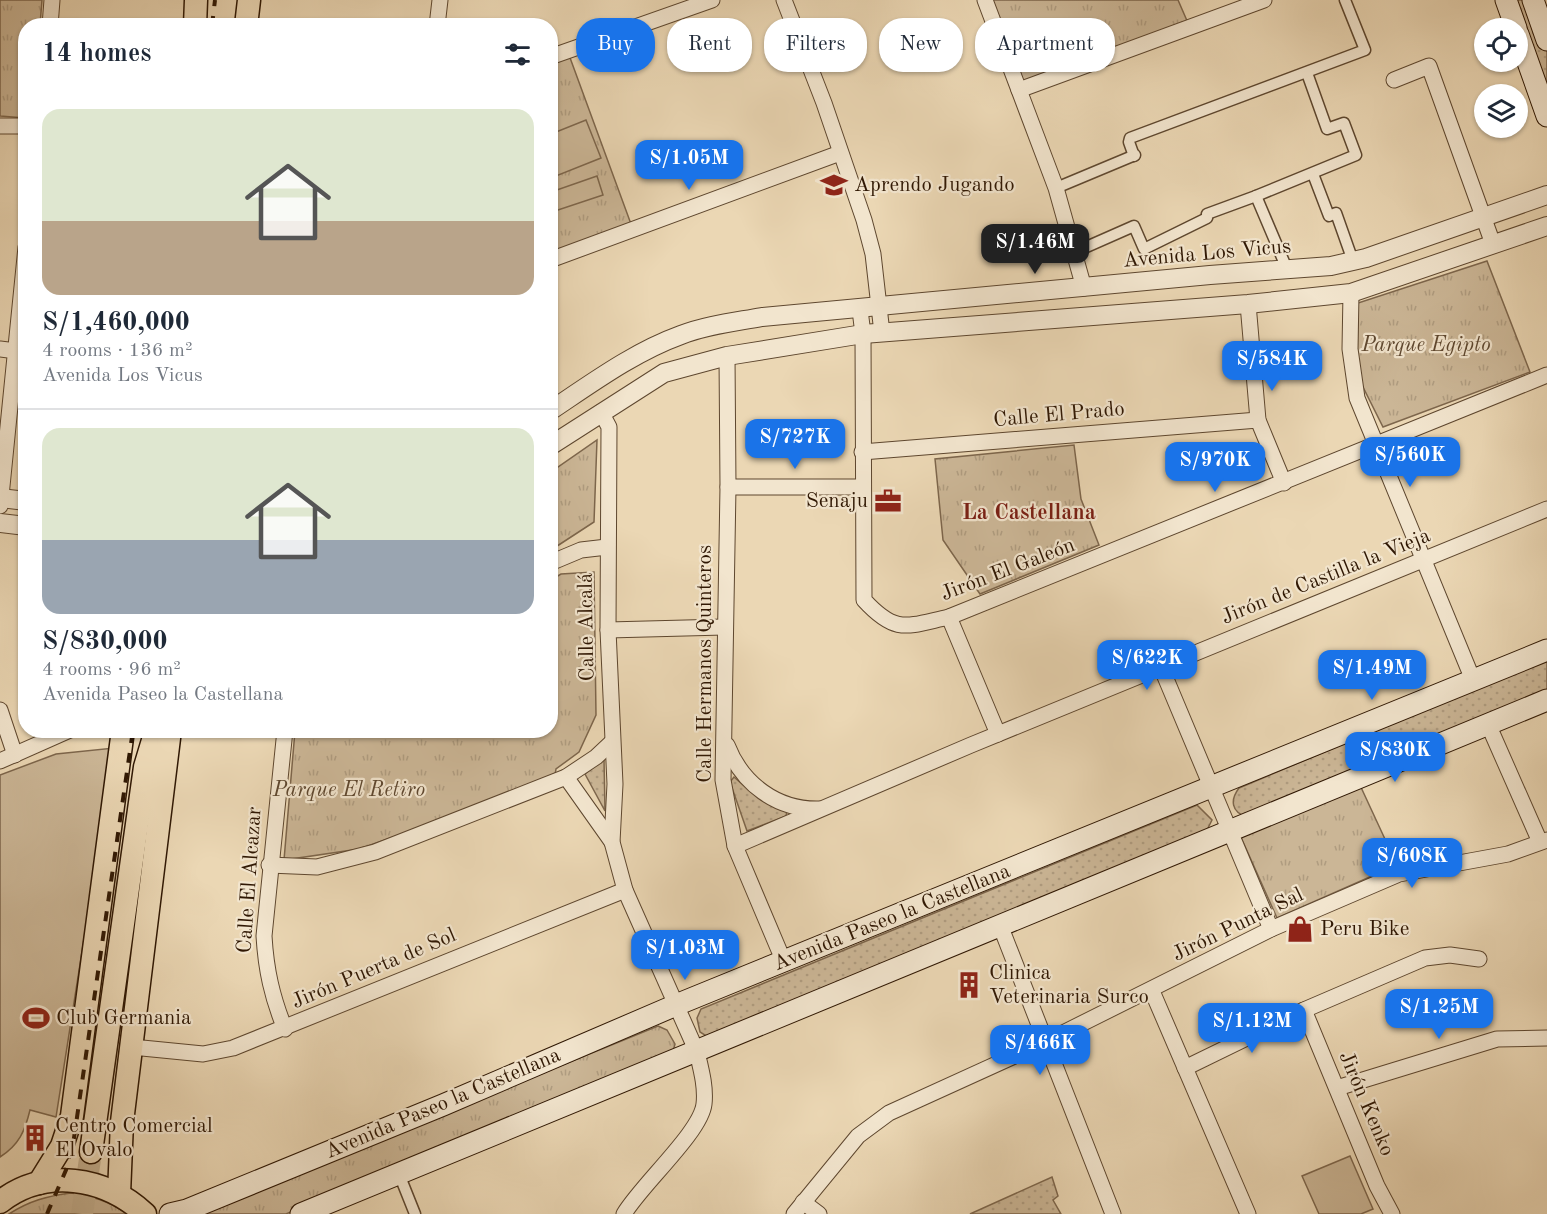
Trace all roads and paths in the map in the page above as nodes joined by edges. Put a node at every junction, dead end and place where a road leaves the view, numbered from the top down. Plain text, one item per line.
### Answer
1 (52, 0) edge
2 (196, 0) edge
3 (249, 0) edge
4 (440, 0) edge
5 (712, 0) edge
6 (784, 0) edge
7 (985, 0) edge
8 (1264, 0) edge
9 (1345, 0) edge
10 (1506, 0) edge
11 (1533, 0) edge
12 (51, 18) edge
13 (195, 18) edge
14 (247, 18) edge
15 (438, 18) edge
16 (1512, 18) edge
17 (1547, 40) edge
18 (558, 54) edge
19 (1528, 62) edge
20 (1307, 73) junction
21 (1394, 80) dead end
22 (1019, 90) junction
23 (1547, 116) edge
24 (0, 126) edge
25 (18, 126) edge
26 (840, 153) junction
27 (1313, 174) junction
28 (1056, 188) junction
29 (1547, 195) edge
30 (1256, 196) junction
31 (1484, 218) junction
32 (1547, 226) edge
33 (1493, 244) junction
34 (1075, 252) junction
35 (558, 257) edge
36 (1353, 261) junction
37 (1287, 269) junction
38 (1084, 288) junction
39 (1352, 293) junction
40 (1248, 304) junction
41 (878, 308) junction
42 (860, 310) junction
43 (18, 330) edge
44 (882, 333) junction
45 (863, 334) junction
46 (0, 349) edge
47 (16, 351) junction
48 (727, 356) junction
49 (1547, 375) edge
50 (558, 406) edge
51 (601, 412) junction
52 (1258, 420) junction
53 (558, 441) edge
54 (1375, 445) junction
55 (862, 452) junction
56 (1284, 483) junction
57 (728, 487) junction
58 (863, 487) junction
59 (0, 501) edge
60 (18, 501) edge
61 (1547, 509) edge
62 (0, 523) edge
63 (18, 525) edge
64 (607, 547) junction
65 (558, 560) edge
66 (1422, 560) junction
67 (949, 617) junction
68 (724, 627) junction
69 (608, 630) junction
70 (1547, 650) edge
71 (1161, 667) junction
72 (1473, 680) junction
73 (1547, 700) edge
74 (0, 710) edge
75 (1488, 724) junction
76 (998, 734) junction
77 (52, 738) edge
78 (119, 738) edge
79 (159, 738) edge
80 (161, 738) edge
81 (161, 738) edge
82 (284, 738) edge
83 (725, 740) junction
84 (612, 742) junction
85 (15, 754) junction
86 (0, 761) edge
87 (566, 777) junction
88 (1212, 789) junction
89 (823, 809) junction
90 (1228, 831) junction
91 (1544, 841) edge
92 (612, 842) junction
93 (735, 846) junction
94 (269, 866) junction
95 (625, 890) junction
96 (1000, 925) junction
97 (1271, 929) junction
98 (1479, 959) dead end
99 (784, 962) junction
100 (1152, 991) junction
101 (676, 1005) junction
102 (1304, 1010) junction
103 (285, 1029) junction
104 (1547, 1038) edge
105 (1045, 1042) junction
106 (132, 1047) junction
107 (697, 1053) junction
108 (1185, 1068) junction
109 (1337, 1088) junction
110 (399, 1174) junction
111 (39, 1183) junction
112 (119, 1194) junction
113 (1, 1201) edge
114 (799, 1208) edge
115 (145, 1214) edge
116 (170, 1214) edge
117 (302, 1214) edge
118 (415, 1214) edge
119 (624, 1214) edge
120 (819, 1214) edge
121 (1113, 1214) edge
122 (1248, 1214) edge
123 (1392, 1214) edge

1 - 12 street
2 - 13 main road
3 - 14 main road
4 - 15 street
5 - 18 street
6 - 26 street
7 - 22 street
8 - 22 street
9 - 20 street
10 - 16 main road
11 - 17 main road
19 - 23 main road
20 - 27 street
20 - 28 street
21 - 31 street
22 - 28 street
24 - 25 street
26 - 35 street
26 - 41 street
27 - 30 street
27 - 36 street
28 - 34 street
29 - 31 street, Avenida Los Vicus
30 - 34 street
30 - 37 street
31 - 33 street
31 - 36 street, Avenida Los Vicus
32 - 33 street
33 - 39 street
34 - 38 street
36 - 37 street, Avenida Los Vicus
37 - 38 street, Avenida Los Vicus
38 - 41 street, Avenida Los Vicus
39 - 40 street
39 - 54 street
40 - 44 street
40 - 52 street
41 - 42 street, Avenida Los Vicus
41 - 44 street
42 - 45 street
42 - 50 street, Avenida Los Vicus
43 - 47 street
44 - 45 street
45 - 48 street
45 - 55 street
46 - 47 street
47 - 59 street
48 - 51 street
48 - 57 street, Calle Hermanos Quinteros
49 - 54 street, Jirón El Galeón
51 - 53 street
51 - 64 street, Calle Alcalá
52 - 55 street, Calle El Prado
52 - 56 street
54 - 56 street, Jirón El Galeón
54 - 66 street
55 - 58 street
56 - 67 street, Jirón El Galeón
57 - 58 street
57 - 68 street, Calle Hermanos Quinteros
58 - 67 street, Jirón El Galeón
59 - 60 street
61 - 66 street, Jirón de Castilla la Vieja
62 - 63 street
64 - 65 street
64 - 69 street, Calle Alcalá
66 - 71 street, Jirón de Castilla la Vieja
66 - 72 street
67 - 76 street
68 - 69 street
68 - 83 street, Calle Hermanos Quinteros
69 - 84 street, Calle Alcalá
70 - 72 main road, Avenida Paseo la Castellana
71 - 76 street, Jirón de Castilla la Vieja
71 - 88 street
72 - 88 main road, Avenida Paseo la Castellana
73 - 75 main road
74 - 85 street
75 - 90 main road
75 - 91 street
76 - 89 street, Jirón de Castilla la Vieja
77 - 85 street
78 - 111 main road
79 - 80 main road
81 - 106 main road
82 - 94 street, Calle El Alcazar
83 - 89 street, Jirón de Castilla la Vieja
83 - 93 street, Calle Hermanos Quinteros
84 - 87 street
84 - 92 street, Calle Alcalá
85 - 86 street
87 - 92 street, Calle Alcalá
87 - 94 street
88 - 90 street
88 - 99 main road, Avenida Paseo la Castellana
89 - 93 street, Jirón de Castilla la Vieja
90 - 96 main road
90 - 97 street
91 - 97 street, Jirón Punta Sal
92 - 95 street, Calle Alcalá
93 - 99 street, Calle Hermanos Quinteros
94 - 103 street, Calle El Alcazar
95 - 101 street, Calle Alcalá
95 - 103 street, Jirón Puerta de Sol
96 - 105 street
96 - 107 main road
97 - 100 street, Jirón Punta Sal
98 - 102 street
99 - 101 main road, Avenida Paseo la Castellana
100 - 105 street, Jirón Punta Sal
100 - 108 street
101 - 107 street, Calle Alcalá
101 - 116 main road, Avenida Paseo la Castellana
102 - 108 street
102 - 109 street, Jirón Kenko
103 - 106 street, Jirón Puerta de Sol
104 - 109 street
105 - 114 street, Jirón Punta Sal
105 - 121 street
106 - 112 main road
107 - 110 main road
107 - 119 street, Calle Alcalá
108 - 122 street
109 - 123 street, Jirón Kenko
110 - 117 main road
110 - 118 street
111 - 112 main road
111 - 113 main road
112 - 115 main road
114 - 120 street

